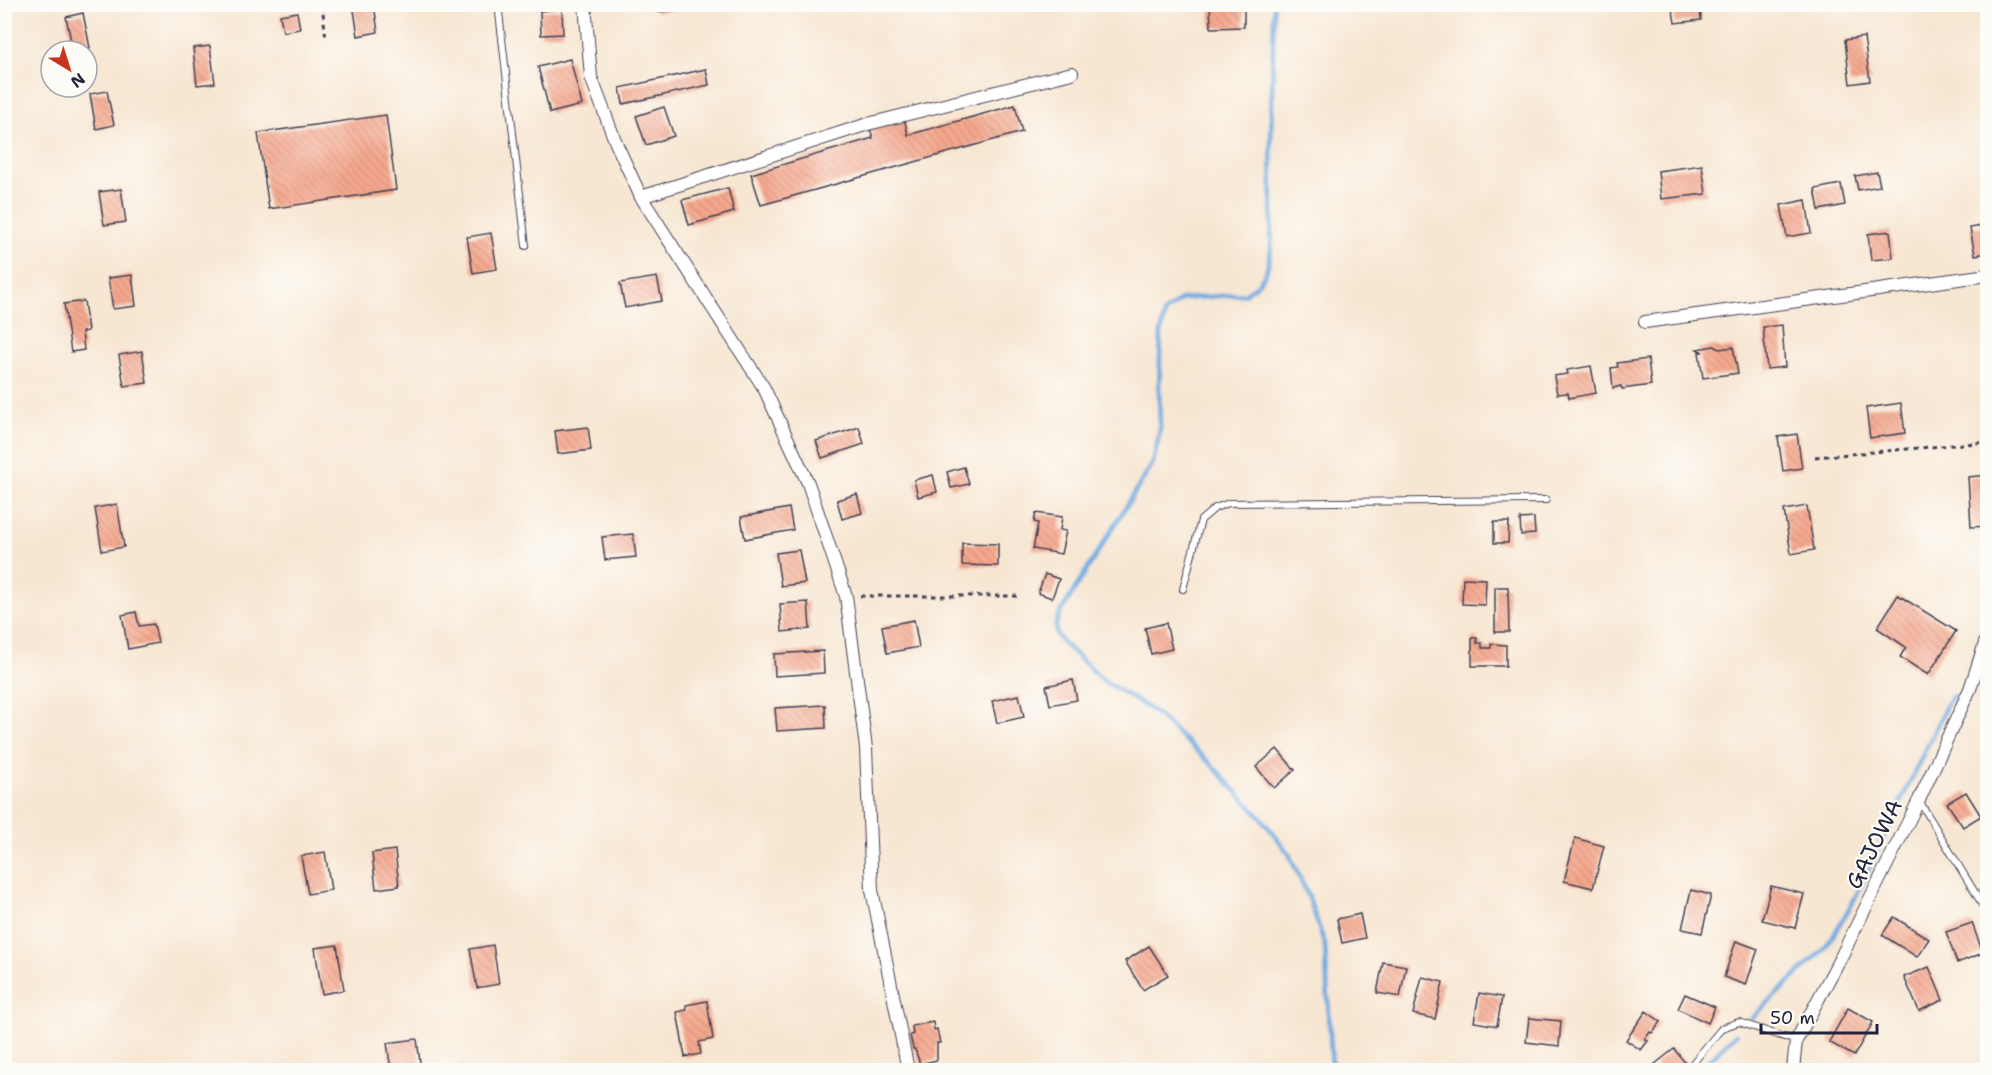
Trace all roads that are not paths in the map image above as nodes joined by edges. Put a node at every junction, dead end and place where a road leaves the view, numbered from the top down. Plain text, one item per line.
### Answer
1 (498, 4) edge
2 (585, 4) edge
3 (1072, 73) dead end
4 (641, 197) junction
5 (526, 246) dead end
6 (1988, 275) edge
7 (1645, 322) dead end
8 (1546, 500) dead end
9 (1183, 589) dead end
10 (1988, 634) edge
11 (1919, 800) junction
12 (1988, 914) edge
13 (1796, 1041) junction
14 (908, 1071) edge
15 (1687, 1071) edge
16 (1793, 1071) edge

1 - 5 lane
2 - 4 street
3 - 4 street
4 - 14 street
6 - 7 street
8 - 9 lane
10 - 11 street, GAJOWA
11 - 12 lane
11 - 13 street, GAJOWA
13 - 15 lane
13 - 16 street, GAJOWA

